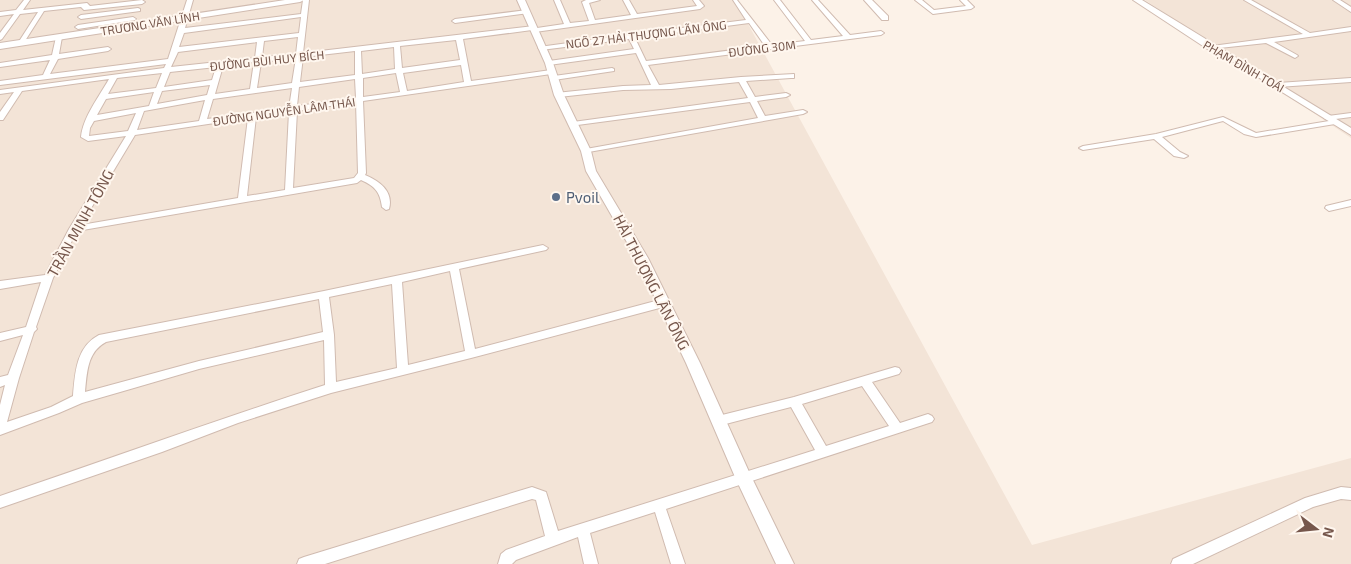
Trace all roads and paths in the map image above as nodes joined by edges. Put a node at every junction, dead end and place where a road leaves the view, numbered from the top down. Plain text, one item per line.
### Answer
1 (27, 0) edge
2 (56, 0) edge
3 (190, 0) edge
4 (300, 0) edge
5 (306, 0) edge
6 (557, 0) edge
7 (596, 0) edge
8 (626, 0) edge
9 (696, 0) edge
10 (747, 0) edge
11 (777, 0) edge
12 (815, 0) edge
13 (868, 0) edge
14 (918, 0) edge
15 (963, 0) edge
16 (1137, 0) edge
17 (1247, 0) edge
18 (1336, 0) edge
19 (142, 1) edge
20 (736, 1) edge
21 (524, 3) edge
22 (87, 4) edge
23 (46, 9) junction
24 (138, 10) junction
25 (1351, 10) edge
26 (16, 12) junction
27 (0, 14) edge
28 (305, 15) junction
29 (81, 17) junction
30 (635, 17) junction
31 (184, 18) junction
32 (885, 18) dead end
33 (133, 19) junction
34 (455, 21) dead end
35 (750, 21) junction
36 (593, 23) junction
37 (568, 26) junction
38 (78, 27) junction
39 (124, 27) junction
40 (535, 29) junction
41 (1351, 29) edge
42 (180, 31) junction
43 (881, 33) dead end
44 (303, 34) junction
45 (73, 35) junction
46 (630, 35) junction
47 (1310, 35) junction
48 (59, 37) junction
49 (848, 37) junction
50 (0, 38) edge
51 (459, 38) junction
52 (261, 39) junction
53 (1268, 41) junction
54 (809, 42) junction
55 (21, 43) junction
56 (0, 46) edge
57 (397, 46) junction
58 (770, 47) junction
59 (541, 48) junction
60 (1212, 48) junction
61 (108, 49) dead end
62 (175, 50) junction
63 (358, 50) junction
64 (637, 50) junction
65 (300, 56) junction
66 (1295, 56) dead end
67 (55, 57) junction
68 (170, 61) junction
69 (259, 61) junction
70 (464, 62) junction
71 (644, 63) junction
72 (0, 65) edge
73 (220, 65) junction
74 (167, 70) junction
75 (612, 70) dead end
76 (398, 71) junction
77 (552, 71) junction
78 (46, 76) junction
79 (792, 76) dead end
80 (114, 77) junction
81 (358, 77) junction
82 (741, 79) junction
83 (1351, 80) edge
84 (214, 82) junction
85 (0, 83) edge
86 (468, 84) junction
87 (1278, 85) junction
88 (297, 86) junction
89 (656, 87) junction
90 (20, 89) junction
91 (159, 89) junction
92 (0, 92) edge
93 (253, 92) junction
94 (404, 94) junction
95 (559, 95) junction
96 (786, 95) dead end
97 (103, 96) junction
98 (209, 97) junction
99 (752, 99) junction
100 (359, 100) junction
101 (152, 107) junction
102 (141, 109) junction
103 (293, 109) junction
104 (803, 112) dead end
105 (252, 115) junction
106 (1351, 115) edge
107 (0, 118) edge
108 (90, 119) junction
109 (763, 119) junction
110 (1331, 120) junction
111 (202, 123) junction
112 (573, 124) junction
113 (1351, 132) edge
114 (131, 134) junction
115 (1156, 136) junction
116 (1083, 148) dead end
117 (586, 151) junction
118 (1184, 156) dead end
119 (360, 176) junction
120 (289, 191) junction
121 (242, 200) junction
122 (1351, 203) edge
123 (386, 207) dead end
124 (1329, 208) dead end
125 (74, 229) junction
126 (544, 248) dead end
127 (454, 267) junction
128 (48, 278) junction
129 (397, 279) junction
130 (0, 285) edge
131 (324, 295) junction
132 (663, 303) junction
133 (32, 329) junction
134 (329, 335) junction
135 (0, 337) edge
136 (471, 354) junction
137 (403, 370) junction
138 (895, 371) dead end
139 (13, 378) junction
140 (865, 380) junction
141 (0, 382) edge
142 (331, 388) junction
143 (79, 399) junction
144 (794, 402) junction
145 (928, 419) dead end
146 (718, 421) junction
147 (0, 428) edge
148 (898, 429) junction
149 (823, 452) junction
150 (742, 477) junction
151 (1351, 494) edge
152 (0, 502) edge
153 (658, 506) junction
154 (583, 531) junction
155 (553, 540) junction
156 (304, 564) edge
157 (505, 564) edge
158 (591, 564) edge
159 (678, 564) edge
160 (785, 564) edge
161 (1178, 564) edge

1 - 26 street
2 - 23 street
3 - 31 street
4 - 31 street, TRƯƠNG VĂN LĨNH
5 - 28 street
6 - 37 street
7 - 36 street
8 - 30 street
9 - 30 street, ĐƯỜNG BÙI HUY BÍCH
10 - 20 street
11 - 54 street
12 - 49 street
13 - 32 street
14 - 15 street
16 - 60 street, PHẠM ĐÌNH TOÁI
17 - 47 street
18 - 25 street
19 - 22 street
19 - 24 street
20 - 35 street
21 - 34 street
21 - 40 street, HẢI THƯỢNG LÃN ÔNG
22 - 23 street
22 - 29 street
23 - 26 street
23 - 55 street
24 - 29 street
24 - 33 street
26 - 27 street
26 - 50 street
28 - 42 street
28 - 44 street
29 - 38 street
30 - 36 street, ĐƯỜNG BÙI HUY BÍCH
31 - 39 street, TRƯƠNG VĂN LĨNH
31 - 42 street
33 - 38 street
33 - 39 street
35 - 46 street, NGÕ 27 HẢI THƯỢNG LÃN ÔNG
35 - 58 street
36 - 37 street, ĐƯỜNG BÙI HUY BÍCH
37 - 40 street, ĐƯỜNG BÙI HUY BÍCH
38 - 45 street
39 - 45 street, TRƯƠNG VĂN LĨNH
40 - 51 street, ĐƯỜNG BÙI HUY BÍCH
40 - 59 street, HẢI THƯỢNG LÃN ÔNG
41 - 47 street
42 - 62 street
43 - 49 street, ĐƯỜNG 30M
44 - 52 street
44 - 65 street
45 - 48 street, TRƯƠNG VĂN LĨNH
46 - 59 street, NGÕ 27 HẢI THƯỢNG LÃN ÔNG
46 - 64 street
47 - 53 street
48 - 55 street, TRƯƠNG VĂN LĨNH
48 - 67 street
49 - 54 street, ĐƯỜNG 30M
51 - 57 street, ĐƯỜNG BÙI HUY BÍCH
51 - 70 street
52 - 62 street
52 - 69 street
53 - 60 street
53 - 66 street
54 - 58 street, ĐƯỜNG 30M
55 - 56 street, TRƯƠNG VĂN LĨNH
57 - 63 street, ĐƯỜNG BÙI HUY BÍCH
57 - 76 street
58 - 71 street, ĐƯỜNG 30M
59 - 77 street, HẢI THƯỢNG LÃN ÔNG
60 - 87 street, PHẠM ĐÌNH TOÁI
61 - 67 street
62 - 68 street
63 - 65 street, ĐƯỜNG BÙI HUY BÍCH
63 - 81 street
64 - 71 street
64 - 77 street
65 - 69 street, ĐƯỜNG BÙI HUY BÍCH
65 - 88 street
67 - 72 street
67 - 78 street
68 - 74 street
68 - 78 street
69 - 73 street, ĐƯỜNG BÙI HUY BÍCH
69 - 93 street
70 - 76 street
70 - 86 street
71 - 89 street
73 - 74 street, ĐƯỜNG BÙI HUY BÍCH
73 - 84 street
74 - 80 street, ĐƯỜNG BÙI HUY BÍCH
74 - 91 street
75 - 77 street
76 - 81 street
76 - 94 street
77 - 86 street, ĐƯỜNG NGUYỄN LÂM THÁI
77 - 95 street, HẢI THƯỢNG LÃN ÔNG
78 - 85 street
79 - 82 street
80 - 90 street, ĐƯỜNG BÙI HUY BÍCH
80 - 97 street
81 - 88 street
81 - 100 street
82 - 89 street
82 - 99 street
83 - 87 street
84 - 91 street
84 - 98 street
86 - 94 street, ĐƯỜNG NGUYỄN LÂM THÁI
87 - 110 street, PHẠM ĐÌNH TOÁI
88 - 93 street
88 - 103 street
89 - 95 street
90 - 92 street, ĐƯỜNG BÙI HUY BÍCH
90 - 107 street
91 - 97 street
91 - 101 street
93 - 98 street
94 - 100 street, ĐƯỜNG NGUYỄN LÂM THÁI
95 - 112 street, HẢI THƯỢNG LÃN ÔNG
96 - 99 street
97 - 108 street
98 - 101 street
98 - 111 street
99 - 109 street
99 - 112 street
100 - 103 street, ĐƯỜNG NGUYỄN LÂM THÁI
100 - 119 street
101 - 102 street
102 - 108 street
102 - 114 street, TRẦN MINH TÔNG
103 - 105 street, ĐƯỜNG NGUYỄN LÂM THÁI
103 - 120 street
104 - 109 street
105 - 111 street, ĐƯỜNG NGUYỄN LÂM THÁI
105 - 121 street
106 - 110 street
108 - 114 street, ĐƯỜNG NGUYỄN LÂM THÁI
109 - 117 street
110 - 113 street, PHẠM ĐÌNH TOÁI
110 - 115 street
111 - 114 street, ĐƯỜNG NGUYỄN LÂM THÁI
112 - 117 street, HẢI THƯỢNG LÃN ÔNG
114 - 125 street, TRẦN MINH TÔNG
115 - 116 street
115 - 118 street
117 - 132 street, HẢI THƯỢNG LÃN ÔNG
119 - 120 street
119 - 123 street
120 - 121 street
121 - 125 street
122 - 124 street
125 - 128 street, TRẦN MINH TÔNG
126 - 127 street
127 - 129 street
127 - 136 street
128 - 130 street
128 - 133 street, TRẦN MINH TÔNG
129 - 131 street
129 - 137 street
131 - 134 street
131 - 143 street
132 - 136 street
132 - 146 street, HẢI THƯỢNG LÃN ÔNG
133 - 135 street
133 - 139 street, TRẦN MINH TÔNG
134 - 142 street
134 - 143 street
136 - 137 street
137 - 142 street
138 - 140 street
139 - 141 street
139 - 147 street, TRẦN MINH TÔNG
140 - 144 street
140 - 148 street
142 - 152 street
143 - 147 street
144 - 146 street
144 - 149 street
145 - 148 street
146 - 150 street, HẢI THƯỢNG LÃN ÔNG
148 - 149 street
149 - 150 street
150 - 153 street
150 - 160 street, HẢI THƯỢNG LÃN ÔNG
151 - 161 street
153 - 154 street
153 - 159 street
154 - 155 street
154 - 158 street
155 - 156 street
155 - 157 street

